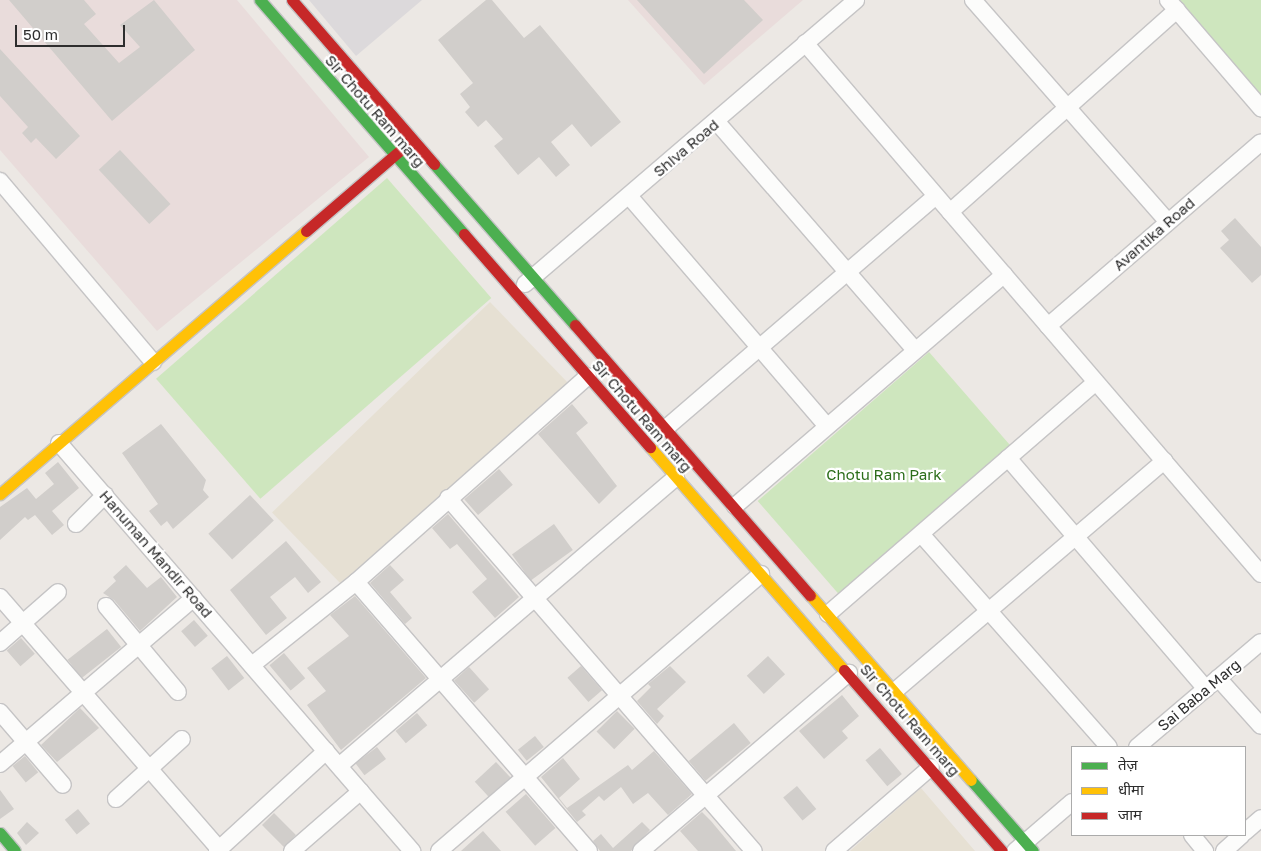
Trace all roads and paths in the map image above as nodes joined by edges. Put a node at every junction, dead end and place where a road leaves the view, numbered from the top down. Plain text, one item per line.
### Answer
1 (260, 0) edge
2 (292, 0) edge
3 (856, 0) edge
4 (973, 0) edge
5 (1172, 5) edge
6 (805, 43) junction
7 (1068, 108) junction
8 (1261, 108) edge
9 (716, 122) junction
10 (412, 140) junction
11 (1261, 142) edge
12 (394, 156) junction
13 (0, 181) edge
14 (629, 196) junction
15 (936, 196) junction
16 (950, 212) junction
17 (1168, 222) junction
18 (848, 272) junction
19 (1004, 275) junction
20 (531, 278) junction
21 (514, 293) junction
22 (1048, 326) junction
23 (760, 347) junction
24 (915, 350) junction
25 (154, 362) junction
26 (588, 376) junction
27 (1096, 382) junction
28 (828, 426) junction
29 (666, 428) junction
30 (59, 443) junction
31 (1008, 458) junction
32 (1164, 461) junction
33 (676, 477) junction
34 (0, 494) edge
35 (104, 495) junction
36 (448, 498) junction
37 (736, 506) junction
38 (76, 524) dead end
39 (921, 534) junction
40 (1078, 537) junction
41 (761, 574) junction
42 (1261, 574) edge
43 (356, 582) junction
44 (58, 592) dead end
45 (0, 596) edge
46 (194, 598) junction
47 (534, 598) junction
48 (106, 606) dead end
49 (990, 611) junction
50 (828, 614) junction
51 (23, 623) junction
52 (1261, 642) edge
53 (0, 643) edge
54 (139, 645) junction
55 (252, 665) junction
56 (849, 673) junction
57 (439, 678) junction
58 (1212, 683) junction
59 (896, 690) junction
60 (178, 692) dead end
61 (83, 693) junction
62 (620, 696) junction
63 (0, 712) edge
64 (1261, 726) edge
65 (182, 740) dead end
66 (26, 742) junction
67 (1108, 746) edge
68 (1138, 746) edge
69 (326, 751) junction
70 (0, 764) edge
71 (339, 766) junction
72 (931, 767) junction
73 (149, 769) junction
74 (525, 777) junction
75 (63, 785) dead end
76 (361, 791) junction
77 (706, 796) junction
78 (116, 800) dead end
79 (1071, 803) edge
80 (1261, 818) edge
81 (1246, 831) edge
82 (0, 834) edge
83 (1193, 836) edge
84 (1241, 836) edge
85 (1025, 848) edge
86 (218, 850) edge
87 (15, 851) edge
88 (292, 851) edge
89 (412, 851) edge
90 (439, 851) edge
91 (589, 851) edge
92 (641, 851) edge
93 (754, 851) edge
94 (834, 851) edge
95 (1002, 851) edge
96 (1206, 851) edge
97 (1224, 851) edge

1 - 12 street, Sir Chotu Ram marg
2 - 10 street, Sir Chotu Ram marg
3 - 6 street, Shiva Road
4 - 7 street
5 - 7 street
5 - 8 street
6 - 9 street, Shiva Road
6 - 15 street
7 - 16 street
7 - 17 street
9 - 14 street, Shiva Road
9 - 18 street
10 - 12 street
10 - 20 street, Sir Chotu Ram marg
11 - 17 street, Avantika Road
12 - 21 street, Sir Chotu Ram marg
12 - 25 street
13 - 25 street
14 - 20 street, Shiva Road
14 - 23 street
15 - 16 street
15 - 18 street
16 - 19 street
17 - 22 street, Avantika Road
18 - 23 street
18 - 24 street
19 - 22 street
19 - 24 street
20 - 21 street, Shiva Road
20 - 29 street, Sir Chotu Ram marg
21 - 26 street, Sir Chotu Ram marg
22 - 27 street
23 - 28 street
23 - 29 street
24 - 28 street
25 - 30 street
26 - 33 street, Sir Chotu Ram marg
26 - 36 street
27 - 31 street
27 - 32 street
28 - 37 street
29 - 37 street, Sir Chotu Ram marg
30 - 34 street
30 - 35 street, Hanuman Mandir Road
31 - 39 street
31 - 40 street
32 - 40 street
32 - 42 street
33 - 41 street, Sir Chotu Ram marg
33 - 47 street
35 - 38 street
35 - 46 street, Hanuman Mandir Road
36 - 43 street
36 - 47 street
37 - 50 street, Sir Chotu Ram marg
39 - 49 street
39 - 50 street
40 - 49 street
40 - 58 street
41 - 56 street, Sir Chotu Ram marg
41 - 62 street
43 - 55 street
43 - 57 street
44 - 51 street
45 - 51 street
46 - 54 street
46 - 55 street, Hanuman Mandir Road
47 - 57 street
47 - 62 street
48 - 54 street
49 - 59 street
49 - 67 street
50 - 59 street, Sir Chotu Ram marg
51 - 53 street
51 - 61 street
52 - 58 street, Sai Baba Marg
54 - 60 street
54 - 61 street
55 - 69 street, Hanuman Mandir Road
56 - 72 street, Sir Chotu Ram marg
56 - 77 street
57 - 71 street
57 - 74 street
58 - 64 street
58 - 68 street, Sai Baba Marg
59 - 85 street, Sir Chotu Ram marg
61 - 66 street
61 - 73 street
62 - 74 street
62 - 77 street
63 - 66 street
65 - 73 street
66 - 70 street
66 - 75 street
69 - 71 street, Hanuman Mandir Road
69 - 86 street
71 - 76 street, Hanuman Mandir Road
72 - 94 street
72 - 95 street, Sir Chotu Ram marg
73 - 78 street
73 - 86 street
74 - 90 street
74 - 91 street
76 - 88 street
76 - 89 street, Hanuman Mandir Road
77 - 92 street
77 - 93 street
79 - 85 street
80 - 81 street
82 - 87 street
83 - 96 street
84 - 97 street

